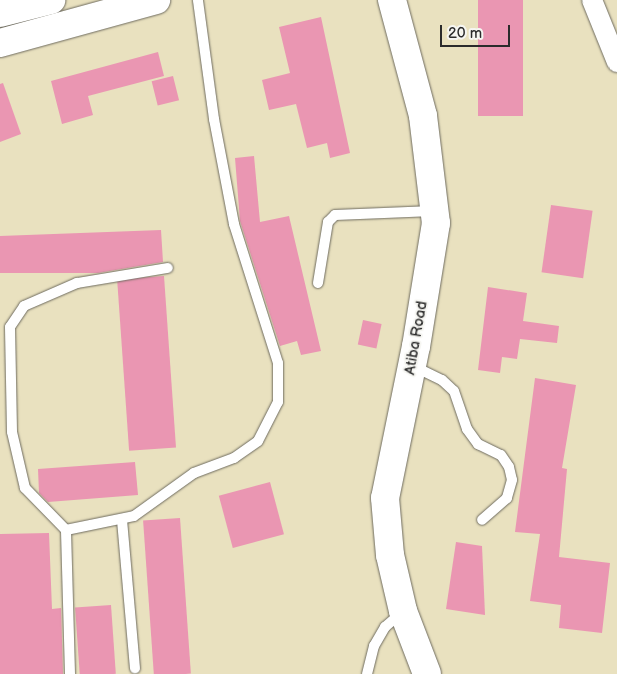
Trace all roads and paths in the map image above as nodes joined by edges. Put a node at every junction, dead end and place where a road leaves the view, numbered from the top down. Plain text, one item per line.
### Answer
1 (51, 0) edge
2 (156, 0) edge
3 (198, 0) edge
4 (392, 0) edge
5 (592, 0) edge
6 (0, 13) edge
7 (0, 43) edge
8 (617, 62) edge
9 (434, 211) junction
10 (168, 268) dead end
11 (318, 283) dead end
12 (412, 366) junction
13 (122, 520) junction
14 (482, 520) dead end
15 (66, 530) junction
16 (403, 611) junction
17 (135, 668) dead end
18 (70, 674) edge
19 (367, 674) edge
20 (427, 674) edge

1 - 6 street
2 - 7 street
3 - 13 lane
4 - 9 street, Atiba Road
5 - 8 street
9 - 11 lane
9 - 12 street, Atiba Road
10 - 15 lane
12 - 14 lane
12 - 16 street, Atiba Road
13 - 15 lane
13 - 17 lane
15 - 18 lane
16 - 19 lane
16 - 20 street, Atiba Road

